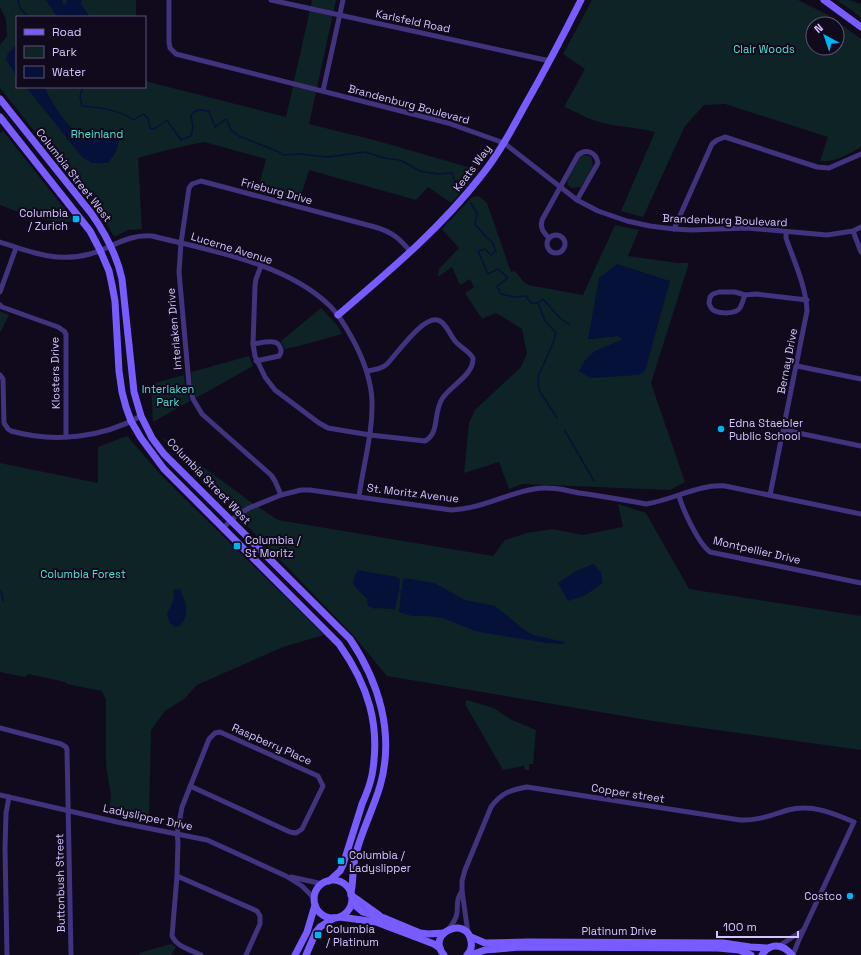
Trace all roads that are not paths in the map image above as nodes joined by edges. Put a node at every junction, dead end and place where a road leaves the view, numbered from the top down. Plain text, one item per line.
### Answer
1 (169, 0) edge
2 (271, 0) edge
3 (343, 0) edge
4 (581, 0) edge
5 (824, 0) edge
6 (339, 15) junction
7 (861, 27) edge
8 (550, 61) junction
9 (323, 91) junction
10 (0, 99) edge
11 (0, 117) edge
12 (504, 143) junction
13 (861, 154) edge
14 (561, 187) junction
15 (577, 200) junction
16 (861, 227) edge
17 (674, 229) junction
18 (853, 231) junction
19 (786, 232) junction
20 (549, 238) dead end
21 (0, 242) edge
22 (181, 243) junction
23 (110, 246) junction
24 (16, 248) junction
25 (100, 250) junction
26 (410, 251) junction
27 (861, 252) edge
28 (260, 266) junction
29 (0, 292) edge
30 (745, 295) junction
31 (807, 300) junction
32 (0, 305) edge
33 (338, 315) junction
34 (253, 344) junction
35 (256, 361) junction
36 (797, 366) junction
37 (367, 371) junction
38 (0, 375) edge
39 (861, 379) edge
40 (141, 416) junction
41 (131, 421) junction
42 (784, 430) junction
43 (370, 435) junction
44 (66, 437) junction
45 (861, 446) edge
46 (281, 495) junction
47 (770, 495) junction
48 (679, 496) junction
49 (359, 497) junction
50 (861, 514) edge
51 (231, 520) junction
52 (224, 528) junction
53 (861, 583) edge
54 (0, 728) edge
55 (190, 786) junction
56 (0, 795) edge
57 (9, 796) junction
58 (69, 810) junction
59 (177, 834) junction
60 (177, 876) junction
61 (286, 876) junction
62 (326, 882) junction
63 (462, 891) junction
64 (351, 893) junction
65 (315, 902) junction
66 (352, 903) junction
67 (337, 918) junction
68 (384, 918) junction
69 (804, 929) junction
70 (446, 932) junction
71 (469, 935) junction
72 (779, 946) junction
73 (768, 948) junction
74 (442, 953) edge
75 (7, 955) edge
76 (71, 955) edge
77 (201, 955) edge
78 (246, 955) edge
79 (295, 955) edge
80 (306, 955) edge
81 (469, 955) edge
82 (751, 955) edge
83 (762, 955) edge
84 (792, 955) edge

1 - 9 street, Brandenburg Boulevard
2 - 6 street, Karlsfeld Road
3 - 6 street
4 - 8 main road, Keats Way
5 - 7 main road
6 - 8 street, Karlsfeld Road
6 - 9 street
8 - 12 main road, Keats Way
9 - 12 street, Brandenburg Boulevard
10 - 23 main road, Columbia Street West
11 - 25 main road, Columbia Street West
12 - 14 street, Brandenburg Boulevard
12 - 26 main road, Keats Way
13 - 17 street
14 - 15 street, Brandenburg Boulevard
14 - 15 street
14 - 20 street
15 - 17 street, Brandenburg Boulevard
16 - 18 street, Brandenburg Boulevard
17 - 19 street, Brandenburg Boulevard
18 - 19 street, Brandenburg Boulevard
18 - 27 street
19 - 31 street, Bernay Drive
21 - 24 street, Lucerne Avenue
22 - 23 street, Lucerne Avenue
22 - 26 street, Frieburg Drive
22 - 28 street, Lucerne Avenue
22 - 46 street, Interlaken Drive
23 - 25 street, Lucerne Avenue
23 - 40 main road, Columbia Street West
24 - 25 street, Lucerne Avenue
24 - 29 street
25 - 41 main road, Columbia Street West
26 - 33 main road, Keats Way
28 - 33 street, Lucerne Avenue
28 - 34 street
30 - 30 street
30 - 31 street
31 - 36 street, Bernay Drive
32 - 44 street, Klosters Drive
33 - 37 street, Lucerne Avenue
34 - 35 street
34 - 35 street
35 - 43 street
36 - 39 street
36 - 42 street, Bernay Drive
37 - 43 street, Lucerne Avenue
37 - 43 street
38 - 44 street
40 - 41 street
40 - 51 main road, Columbia Street West
41 - 44 street
41 - 52 main road, Columbia Street West
42 - 45 street
42 - 47 street, Bernay Drive
43 - 49 street, Lucerne Avenue
46 - 49 street, St. Moritz Avenue
46 - 51 street, St. Moritz Avenue
47 - 48 street, St. Moritz Avenue
47 - 50 street, St. Moritz Avenue
48 - 49 street, St. Moritz Avenue
48 - 53 street, Montpellier Drive
51 - 52 street, St. Moritz Avenue
51 - 64 main road, Columbia Street West
52 - 62 main road, Columbia Street West
54 - 58 street, Buttonbush Street
55 - 55 street, Raspberry Place
55 - 59 street, Raspberry Place
56 - 57 street, Ladyslipper Drive
57 - 58 street, Ladyslipper Drive
57 - 75 street
58 - 59 street, Ladyslipper Drive
58 - 76 street, Buttonbush Street
59 - 60 street, Raspberry Place
59 - 61 street, Ladyslipper Drive
60 - 77 street, Raspberry Place
60 - 78 street
61 - 62 street, Ladyslipper Drive
61 - 65 street, Ladyslipper Drive
62 - 64 main road
62 - 65 main road
63 - 69 street, Copper street
63 - 70 street
63 - 71 street
64 - 66 main road
64 - 68 main road
65 - 67 main road
65 - 79 main road
66 - 67 main road
66 - 68 main road
67 - 74 main road
67 - 80 main road
68 - 70 main road
69 - 72 street
69 - 84 street
70 - 71 main road, Platinum Drive
70 - 74 main road
71 - 73 main road, Platinum Drive
71 - 81 main road
72 - 73 main road, Platinum Drive
72 - 84 main road
73 - 83 main road
81 - 82 main road, Platinum Drive

